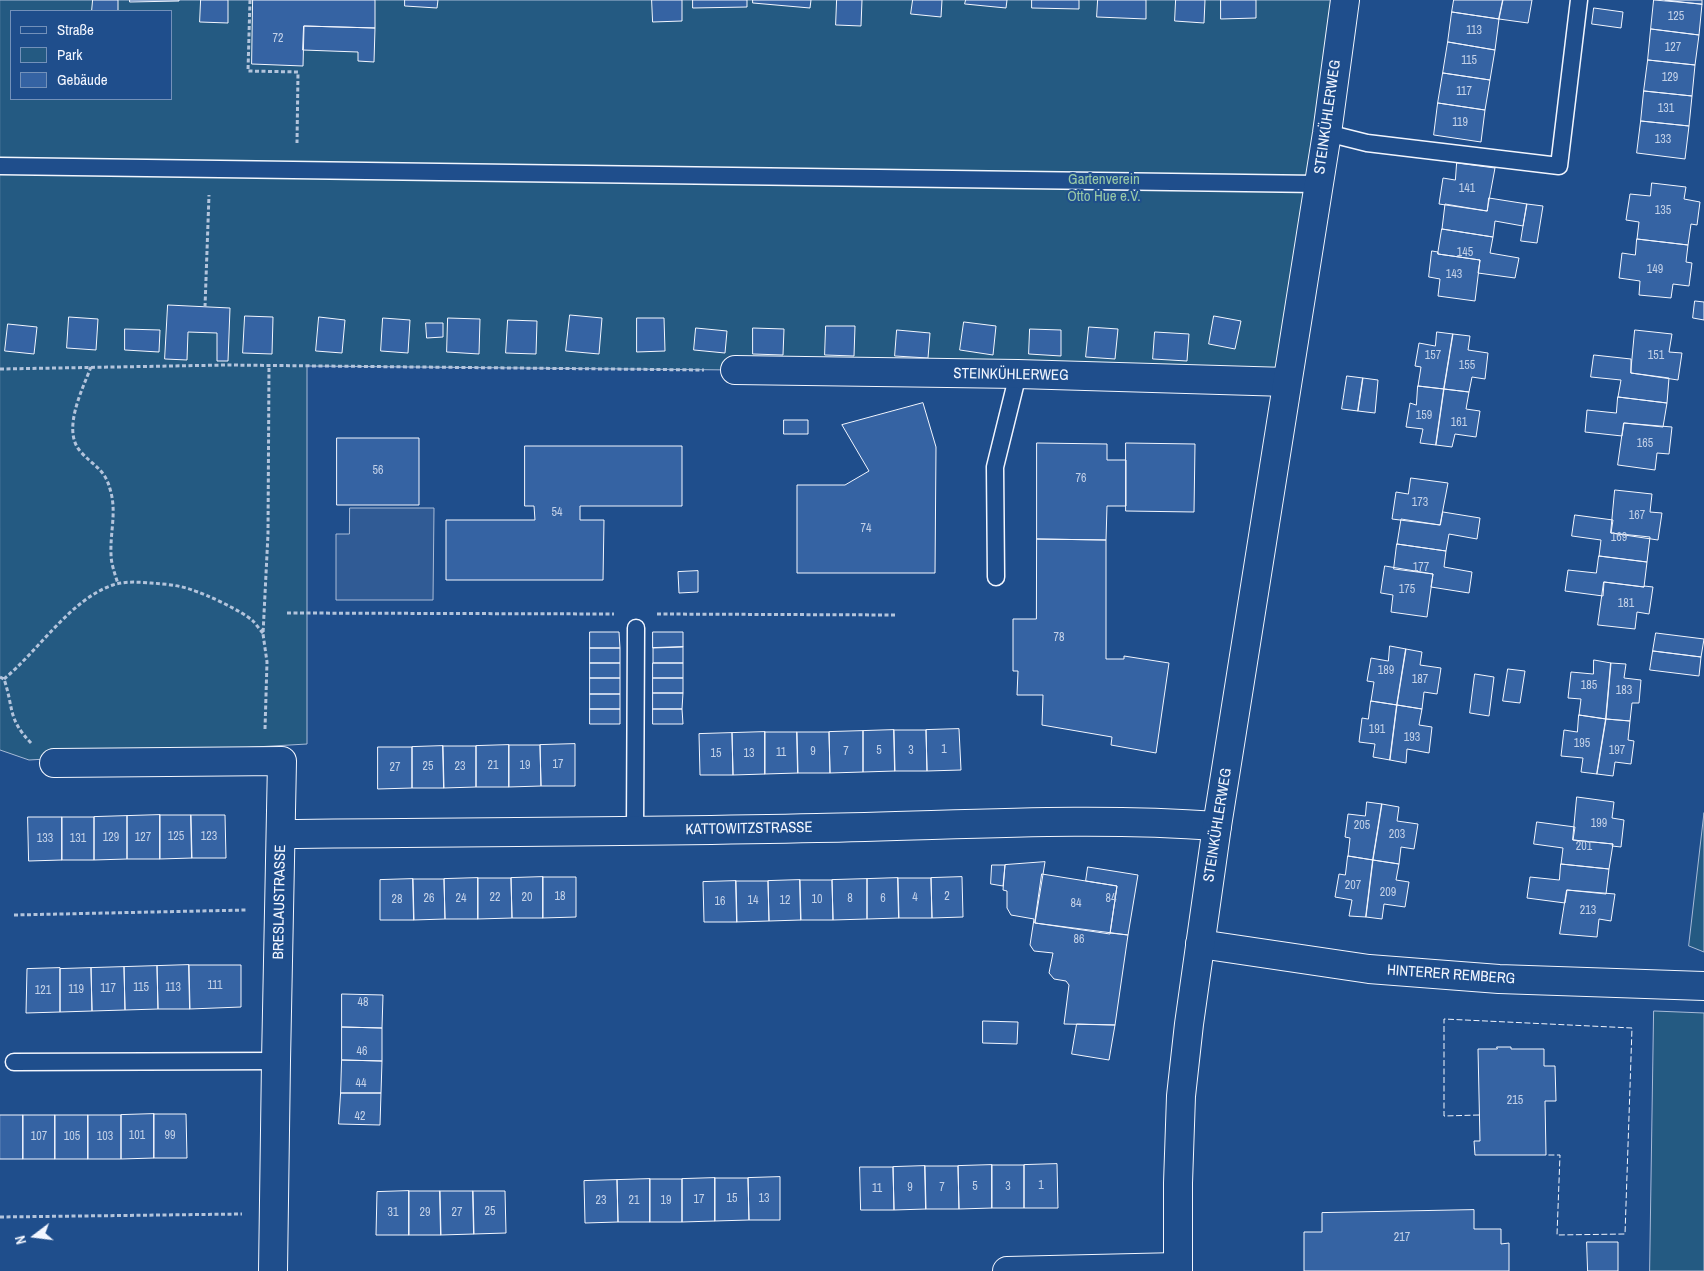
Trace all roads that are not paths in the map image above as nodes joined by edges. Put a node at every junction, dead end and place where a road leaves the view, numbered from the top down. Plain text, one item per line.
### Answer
1 (1345, 0) edge
2 (1579, 0) edge
3 (1327, 133) junction
4 (0, 166) edge
5 (1318, 184) junction
6 (735, 370) road end
7 (1018, 374) junction
8 (1287, 382) junction
9 (996, 577) dead end
10 (636, 628) dead end
11 (54, 763) road end
12 (1217, 826) junction
13 (635, 830) junction
14 (281, 834) junction
15 (1200, 944) junction
16 (1704, 986) edge
17 (276, 1061) junction
18 (14, 1062) dead end
19 (1178, 1269) edge
20 (273, 1271) edge
21 (1007, 1271) edge

1 - 3 street, STEINKÜHLERWEG
2 - 3 lane
3 - 5 street, STEINKÜHLERWEG
4 - 5 lane
5 - 8 street, STEINKÜHLERWEG
6 - 7 street, STEINKÜHLERWEG
7 - 8 street, STEINKÜHLERWEG
7 - 9 lane
8 - 12 street, STEINKÜHLERWEG
10 - 13 lane
11 - 14 street, BRESLAUSTRASSE
12 - 13 street, KATTOWITZSTRASSE
12 - 15 street, STEINKÜHLERWEG
13 - 14 street, KATTOWITZSTRASSE
14 - 17 street, BRESLAUSTRASSE
15 - 16 street, HINTERER REMBERG
15 - 19 street, STEINKÜHLERWEG
17 - 18 lane
17 - 20 street, BRESLAUSTRASSE
19 - 21 street

